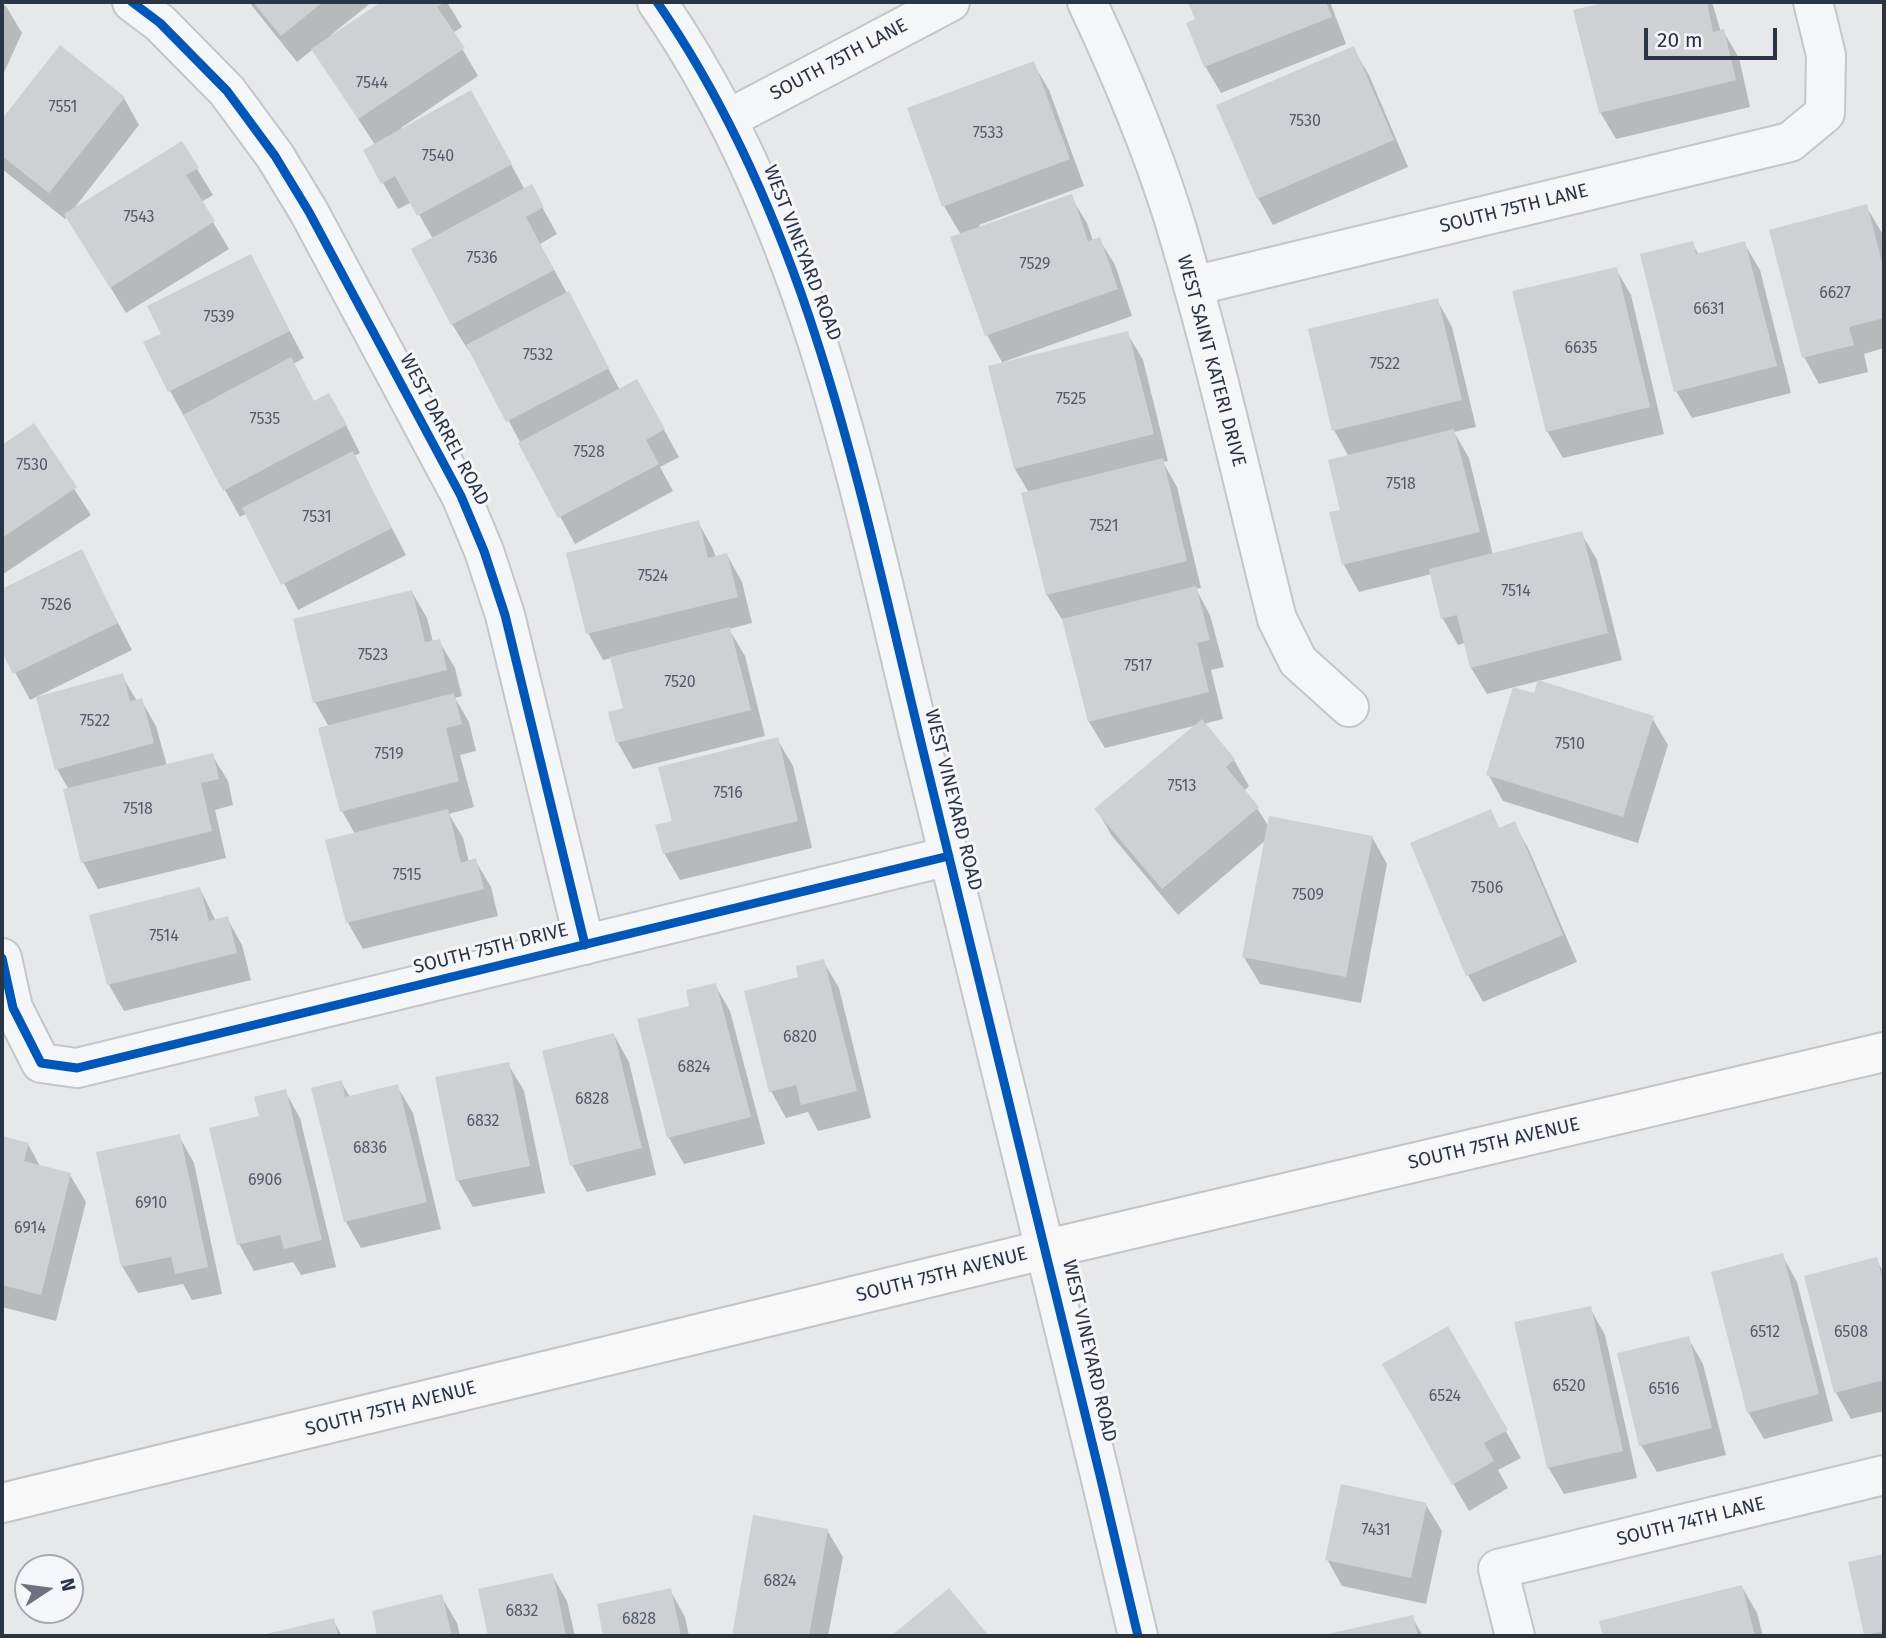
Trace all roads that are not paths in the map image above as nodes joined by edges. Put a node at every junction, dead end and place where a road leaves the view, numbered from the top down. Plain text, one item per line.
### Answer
1 (132, 2) edge
2 (657, 2) edge
3 (950, 2) edge
4 (1087, 2) edge
5 (1813, 2) edge
6 (728, 119) junction
7 (1193, 286) junction
8 (1349, 707) dead end
9 (949, 856) junction
10 (585, 945) junction
11 (2, 958) edge
12 (1884, 1052) edge
13 (1047, 1249) junction
14 (1884, 1475) edge
15 (2, 1503) edge
16 (1138, 1636) edge
17 (1515, 1636) edge

1 - 10 street, WEST DARREL ROAD
2 - 6 street, WEST VINEYARD ROAD
3 - 6 street, SOUTH 75TH LANE
4 - 7 street, WEST SAINT KATERI DRIVE
5 - 7 street, SOUTH 75TH LANE
6 - 9 street, WEST VINEYARD ROAD
7 - 8 street, WEST SAINT KATERI DRIVE
9 - 10 street, SOUTH 75TH DRIVE
9 - 13 street, WEST VINEYARD ROAD
10 - 11 street, SOUTH 75TH DRIVE
12 - 13 main road, SOUTH 75TH AVENUE
13 - 15 main road, SOUTH 75TH AVENUE
13 - 16 street, WEST VINEYARD ROAD
14 - 17 street, SOUTH 74TH LANE

